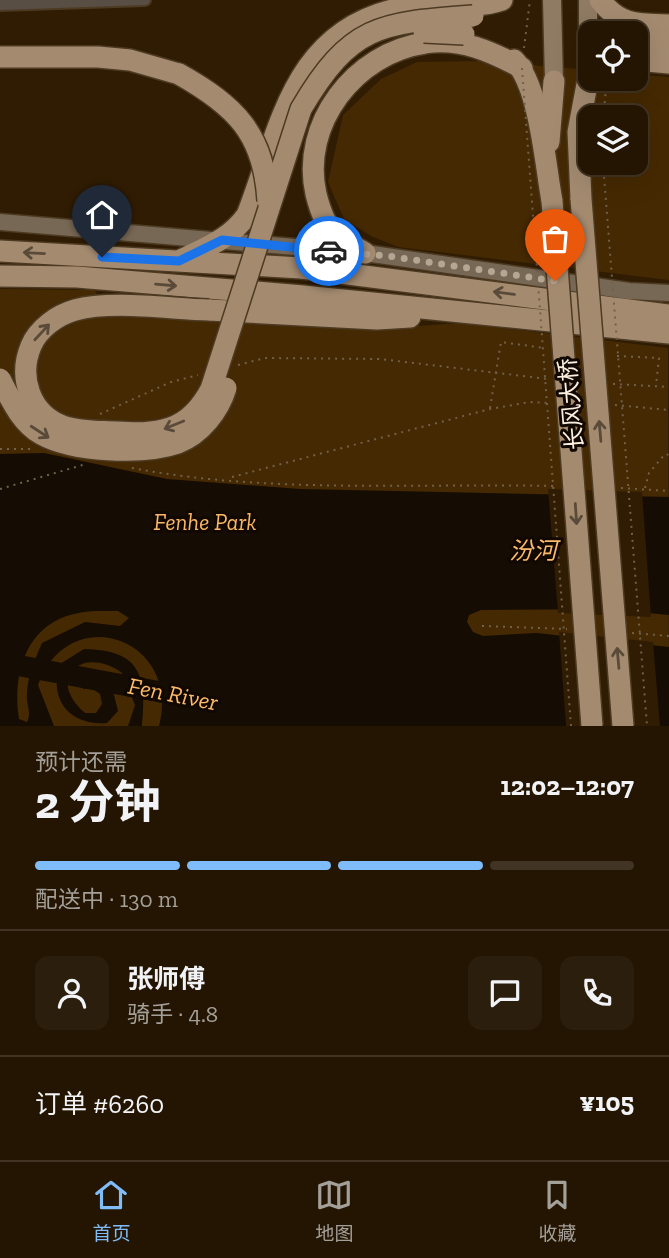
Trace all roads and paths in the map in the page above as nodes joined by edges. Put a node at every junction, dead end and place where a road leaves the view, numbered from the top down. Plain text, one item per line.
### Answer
1 (145, 0) edge
2 (502, 0) edge
3 (518, 0) edge
4 (530, 0) edge
5 (552, 0) edge
6 (590, 0) edge
7 (0, 5) edge
8 (611, 12) edge
9 (590, 21) edge
10 (468, 25) junction
11 (669, 25) edge
12 (648, 41) edge
13 (669, 43) edge
14 (648, 49) edge
15 (669, 51) edge
16 (0, 57) edge
17 (648, 61) edge
18 (669, 63) edge
19 (522, 68) junction
20 (554, 81) joint
21 (589, 91) edge
22 (604, 175) edge
23 (552, 201) junction
24 (269, 211) junction
25 (1, 222) edge
26 (222, 240) junction
27 (0, 251) edge
28 (365, 253) junction
29 (179, 261) junction
30 (0, 276) edge
31 (669, 293) edge
32 (472, 313) junction
33 (666, 324) edge
34 (544, 348) junction
35 (617, 356) junction
36 (238, 365) dead end
37 (495, 373) junction
38 (198, 375) dead end
39 (0, 379) edge
40 (553, 379) dead end
41 (605, 383) dead end
42 (656, 387) junction
43 (669, 387) edge
44 (556, 403) dead end
45 (607, 405) dead end
46 (490, 409) junction
47 (669, 410) edge
48 (96, 416) dead end
49 (0, 449) edge
50 (46, 451) dead end
51 (669, 455) edge
52 (97, 461) dead end
53 (132, 468) dead end
54 (228, 478) junction
55 (556, 486) dead end
56 (610, 488) dead end
57 (0, 489) edge
58 (645, 489) junction
59 (669, 491) edge
60 (571, 726) edge
61 (592, 726) edge
62 (623, 726) edge
63 (646, 726) edge

1 - 7 street
2 - 26 highway
3 - 10 highway
4 - 19 path
5 - 20 main road
6 - 8 highway
6 - 9 main road
8 - 11 highway
10 - 19 highway
10 - 24 highway, bridge
39 -> 10 highway, bridge
12 - 13 highway
14 - 15 highway
16 - 24 highway, bridge
17 - 18 highway
19 - 23 highway
19 - 28 highway
19 - 34 path, bridge
20 - 23 highway
62 -> 21 highway, 长风大桥, bridge
22 - 35 path, bridge
23 -> 61 highway, bridge
24 -> 32 highway, bridge
25 - 26 street
26 - 28 street
26 - 29 highway
29 -> 27 highway
28 - 31 street
33 -> 29 highway
30 -> 32 highway
32 - 33 highway
34 - 37 path
34 - 60 path, bridge
35 - 42 path
35 - 63 path, bridge
36 - 37 path
37 - 40 path
37 - 46 path
38 - 48 path
41 - 42 path
42 - 43 path
44 - 46 path
45 - 47 path
46 - 54 path
49 - 50 path
51 - 58 path
52 - 57 path
53 - 54 path
54 - 55 path
56 - 58 path
58 - 59 path

